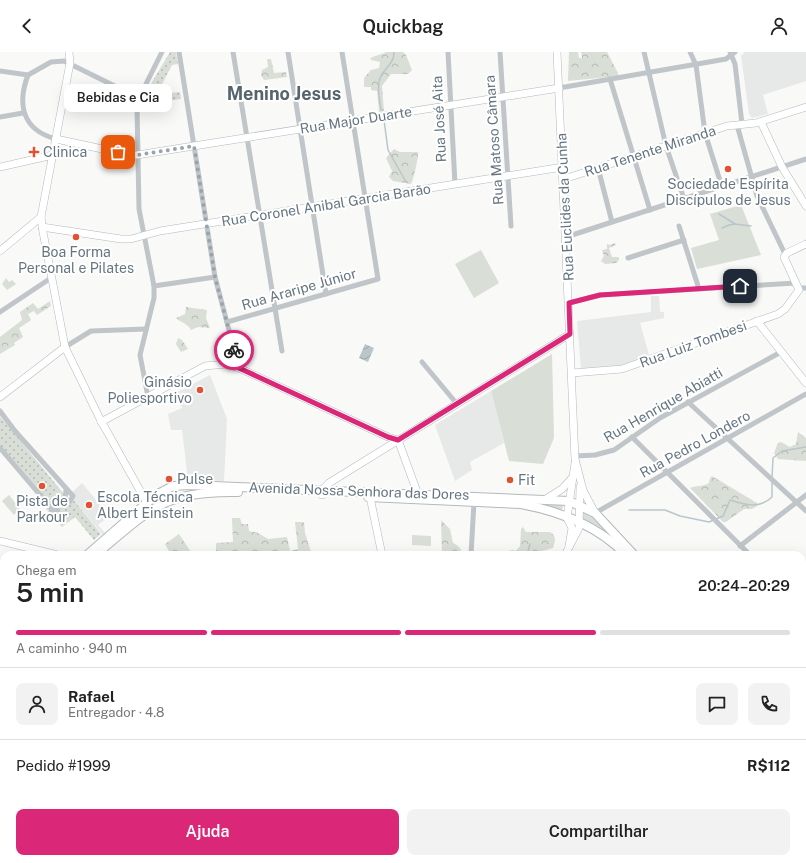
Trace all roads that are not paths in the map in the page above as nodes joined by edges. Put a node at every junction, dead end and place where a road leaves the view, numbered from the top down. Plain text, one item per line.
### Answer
1 (70, 52) edge
2 (162, 52) edge
3 (179, 52) edge
4 (233, 52) edge
5 (288, 52) edge
6 (342, 52) edge
7 (448, 52) edge
8 (500, 52) edge
9 (557, 52) edge
10 (644, 52) edge
11 (690, 52) edge
12 (733, 53) edge
13 (70, 63) junction
14 (696, 65) junction
15 (0, 71) edge
16 (648, 73) junction
17 (28, 75) junction
18 (610, 79) junction
19 (559, 88) junction
20 (503, 96) junction
21 (139, 98) junction
22 (451, 105) junction
23 (806, 106) edge
24 (23, 113) junction
25 (0, 117) edge
26 (353, 121) junction
27 (761, 122) junction
28 (739, 124) junction
29 (300, 129) junction
30 (705, 133) junction
31 (248, 137) junction
32 (56, 139) junction
33 (194, 146) junction
34 (666, 146) junction
35 (53, 155) junction
36 (137, 155) junction
37 (633, 156) junction
38 (806, 159) edge
39 (0, 167) edge
40 (563, 167) junction
41 (782, 167) junction
42 (598, 168) junction
43 (508, 175) junction
44 (752, 177) junction
45 (564, 179) junction
46 (455, 184) junction
47 (722, 186) junction
48 (365, 198) junction
49 (684, 199) junction
50 (806, 206) edge
51 (312, 207) junction
52 (650, 210) junction
53 (260, 215) junction
54 (41, 217) junction
55 (612, 222) junction
56 (207, 224) junction
57 (511, 226) dead end
58 (679, 226) dead end
59 (42, 227) junction
60 (144, 235) junction
61 (566, 236) junction
62 (684, 240) junction
63 (806, 244) edge
64 (0, 251) edge
65 (785, 254) junction
66 (628, 258) dead end
67 (215, 277) junction
68 (51, 278) junction
69 (154, 286) junction
70 (800, 286) edge
71 (699, 289) junction
72 (326, 294) junction
73 (569, 303) junction
74 (275, 308) junction
75 (0, 312) edge
76 (757, 321) junction
77 (227, 322) junction
78 (146, 329) junction
79 (570, 334) junction
80 (65, 347) junction
81 (282, 351) dead end
82 (782, 352) junction
83 (422, 362) dead end
84 (239, 368) junction
85 (572, 373) junction
86 (806, 383) edge
87 (806, 394) edge
88 (148, 397) junction
89 (0, 398) edge
90 (688, 402) junction
91 (457, 404) junction
92 (0, 411) edge
93 (101, 422) junction
94 (632, 437) junction
95 (728, 439) junction
96 (398, 440) junction
97 (0, 448) edge
98 (575, 457) junction
99 (667, 473) junction
100 (572, 478) junction
101 (580, 483) junction
102 (173, 486) junction
103 (66, 490) dead end
104 (322, 493) junction
105 (806, 495) edge
106 (370, 497) junction
107 (416, 497) junction
108 (175, 498) junction
109 (546, 499) junction
110 (569, 501) junction
111 (474, 502) junction
112 (796, 502) junction
113 (147, 503) junction
114 (580, 505) junction
115 (51, 508) dead end
116 (806, 511) edge
117 (595, 513) junction
118 (567, 518) junction
119 (579, 523) junction
120 (0, 541) edge
121 (569, 546) junction
122 (740, 546) junction
123 (41, 551) edge
124 (92, 551) edge
125 (100, 551) edge
126 (381, 551) edge
127 (472, 551) edge
128 (567, 551) edge
129 (622, 551) edge
130 (630, 551) edge
131 (746, 551) edge

1 - 13 street
2 - 21 street
3 - 33 street
4 - 31 street
5 - 29 street
6 - 26 street
7 - 22 street, Rua José Aita
8 - 20 street, Rua Matoso Câmara
9 - 19 street, Rua Euclides da Cunha
10 - 16 street
11 - 14 street
12 - 14 street, Rua Major Duarte
12 - 28 street
13 - 17 street
13 - 21 street
13 - 32 street
14 - 16 street, Rua Major Duarte
14 - 30 street
15 - 17 street
16 - 18 street, Rua Major Duarte
16 - 34 street
17 - 24 street
18 - 19 street, Rua Major Duarte
18 - 37 street
19 - 20 street, Rua Major Duarte
19 - 40 street, Rua Euclides da Cunha
20 - 22 street, Rua Major Duarte
20 - 43 street, Rua Matoso Câmara
21 - 36 street
22 - 26 street, Rua Major Duarte
22 - 46 street, Rua José Aita
23 - 27 street, Rua Tenente Miranda
24 - 25 street
24 - 32 street, Rua Major Duarte
26 - 29 street, Rua Major Duarte
26 - 48 street
27 - 28 street, Rua Tenente Miranda
27 - 41 street
28 - 30 street, Rua Tenente Miranda
28 - 44 street
29 - 31 street, Rua Major Duarte
29 - 51 street
30 - 34 street, Rua Tenente Miranda
30 - 47 street
31 - 33 street, Rua Major Duarte
31 - 53 street
32 - 35 street
32 - 36 street, Rua Major Duarte
33 - 36 street, Rua Major Duarte
33 - 56 street
34 - 37 street, Rua Tenente Miranda
34 - 49 street
35 - 39 street
35 - 54 street
36 - 60 street
37 - 42 street, Rua Tenente Miranda
37 - 52 street
38 - 41 street
40 - 43 street, Rua Coronel Anibal Garcia Barão
40 - 45 street, Rua Euclides da Cunha
41 - 44 street
41 - 50 street
42 - 45 street, Rua Tenente Miranda
42 - 55 street
43 - 46 street, Rua Coronel Anibal Garcia Barão
43 - 57 street, Rua Matoso Câmara
44 - 47 street
44 - 65 street
45 - 61 street, Rua Euclides da Cunha
46 - 48 street, Rua Coronel Anibal Garcia Barão
47 - 49 street
48 - 51 street, Rua Coronel Anibal Garcia Barão
48 - 72 street, Rua Araripe Júnior
49 - 52 street
51 - 53 street, Rua Coronel Anibal Garcia Barão
51 - 72 street
52 - 55 street
53 - 56 street, Rua Coronel Anibal Garcia Barão
53 - 74 street
54 - 59 street
54 - 64 street
55 - 61 street
56 - 60 street, Rua Coronel Anibal Garcia Barão
56 - 67 street
58 - 62 street
59 - 60 street, Rua Coronel Anibal Garcia Barão
59 - 68 street
60 - 69 street
61 - 73 street, Rua Euclides da Cunha
62 - 66 street
62 - 71 street
63 - 65 street
65 - 70 street
67 - 69 street
67 - 77 street
68 - 75 street
68 - 80 street
69 - 78 street
70 - 71 street
70 - 76 street, Rua Luiz Tombesi
71 - 73 street
72 - 74 street, Rua Araripe Júnior
73 - 79 street, Rua Euclides da Cunha
74 - 77 street, Rua Araripe Júnior
74 - 81 street
76 - 82 street
76 - 85 street, Rua Luiz Tombesi
77 - 84 street
78 - 80 street
78 - 88 street
79 - 85 street, Rua Euclides da Cunha
79 - 91 street
80 - 89 street
80 - 93 street
82 - 86 street
82 - 90 street, Rua Henrique Abiatti
83 - 91 street
84 - 88 street
84 - 96 street
85 - 98 street, Rua Euclides da Cunha
87 - 95 street, Rua Pedro Londero
88 - 93 street
90 - 94 street, Rua Henrique Abiatti
90 - 95 street
91 - 96 street
92 - 103 street
93 - 113 street
94 - 98 street, Rua Henrique Abiatti
94 - 99 street
95 - 99 street, Rua Pedro Londero
95 - 112 street
96 - 104 street
96 - 107 street
97 - 115 street
98 - 100 street, Rua Euclides da Cunha
98 - 101 street, Rua Euclides da Cunha
99 - 117 street, Rua Pedro Londero
99 - 122 street
100 - 109 street
100 - 110 street, Rua Euclides da Cunha
101 - 114 street, Rua Euclides da Cunha
101 - 117 street, Rua Euclides da Cunha
102 - 104 main road, Avenida Nossa Senhora das Dores
102 - 108 main road
102 - 113 main road
104 - 106 main road, Avenida Nossa Senhora das Dores
104 - 107 main road, Avenida Nossa Senhora das Dores
104 - 108 main road, Avenida Nossa Senhora das Dores
105 - 112 street
106 - 107 main road, Avenida Nossa Senhora das Dores
106 - 126 street
107 - 109 main road, Avenida Nossa Senhora das Dores
107 - 111 main road, Avenida Nossa Senhora das Dores
108 - 125 main road, Avenida Nossa Senhora das Dores
109 - 110 main road, Avenida Nossa Senhora das Dores
110 - 114 main road, Avenida Nossa Senhora das Dores
110 - 118 street, Rua Euclides da Cunha
111 - 118 main road, Avenida Nossa Senhora das Dores
111 - 127 street
112 - 116 street
112 - 122 street
113 - 124 main road
114 - 117 main road, Avenida Nossa Senhora das Dores
114 - 119 street, Rua Euclides da Cunha
117 - 130 main road, Avenida Nossa Senhora das Dores
118 - 119 main road, Avenida Nossa Senhora das Dores
118 - 121 street, Rua Euclides da Cunha
119 - 121 street, Rua Euclides da Cunha
119 - 129 main road, Avenida Nossa Senhora das Dores
120 - 123 street
121 - 128 street
122 - 131 street

